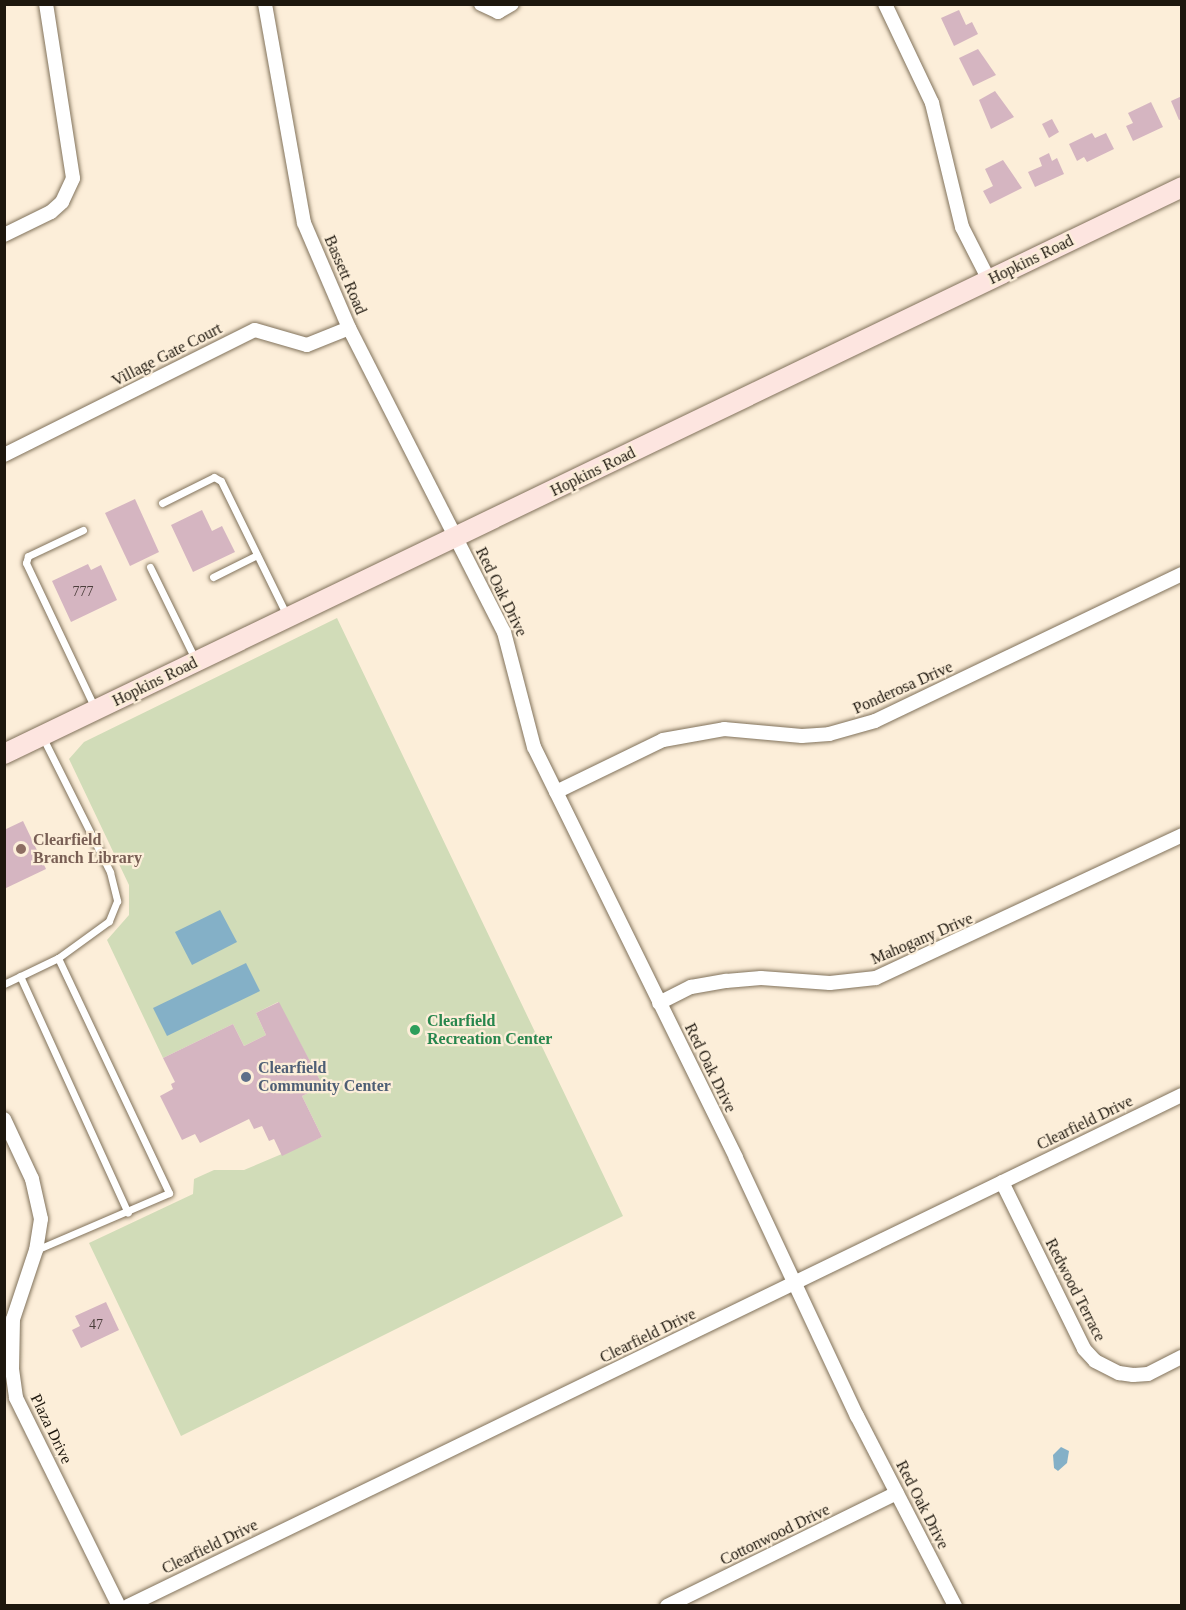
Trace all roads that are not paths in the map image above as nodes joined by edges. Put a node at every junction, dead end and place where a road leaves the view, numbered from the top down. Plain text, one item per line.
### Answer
1 (46, 4) edge
2 (265, 4) edge
3 (481, 4) edge
4 (512, 4) edge
5 (885, 4) edge
6 (1182, 187) edge
7 (4, 235) edge
8 (989, 280) junction
9 (349, 328) junction
10 (4, 455) edge
11 (162, 503) dead end
12 (83, 530) dead end
13 (456, 538) junction
14 (257, 555) junction
15 (150, 567) dead end
16 (1182, 574) edge
17 (213, 577) dead end
18 (288, 618) junction
19 (196, 662) junction
20 (96, 710) junction
21 (42, 736) junction
22 (6, 751) edge
23 (556, 792) junction
24 (1182, 835) edge
25 (58, 958) junction
26 (20, 976) junction
27 (4, 984) edge
28 (659, 1003) junction
29 (1182, 1095) edge
30 (4, 1119) edge
31 (1002, 1182) junction
32 (128, 1213) junction
33 (36, 1250) junction
34 (795, 1284) junction
35 (1182, 1357) edge
36 (897, 1494) junction
37 (119, 1605) edge
38 (128, 1605) edge
39 (667, 1605) edge
40 (955, 1605) edge

1 - 7 street
2 - 9 street, Bassett Road
3 - 4 street
5 - 8 street
6 - 8 street, Hopkins Road
8 - 13 street, Hopkins Road
9 - 10 street, Village Gate Court
9 - 13 street, Bassett Road
11 - 14 lane
12 - 20 lane
13 - 18 street, Hopkins Road
13 - 23 street, Red Oak Drive
14 - 17 lane
14 - 18 lane
15 - 19 lane
16 - 23 street, Ponderosa Drive
18 - 19 street, Hopkins Road
19 - 20 street, Hopkins Road
20 - 21 street, Hopkins Road
21 - 22 street, Hopkins Road
21 - 25 lane
23 - 28 street, Red Oak Drive
24 - 28 street, Mahogany Drive
25 - 26 lane
25 - 32 lane
26 - 27 lane
26 - 32 lane
28 - 34 street, Red Oak Drive
29 - 31 street, Clearfield Drive
30 - 33 street, Plaza Drive
31 - 34 street, Clearfield Drive
31 - 35 street, Redwood Terrace
32 - 33 lane
33 - 37 street, Plaza Drive
34 - 36 street, Red Oak Drive
34 - 38 street, Clearfield Drive
36 - 39 street, Cottonwood Drive
36 - 40 street, Red Oak Drive

